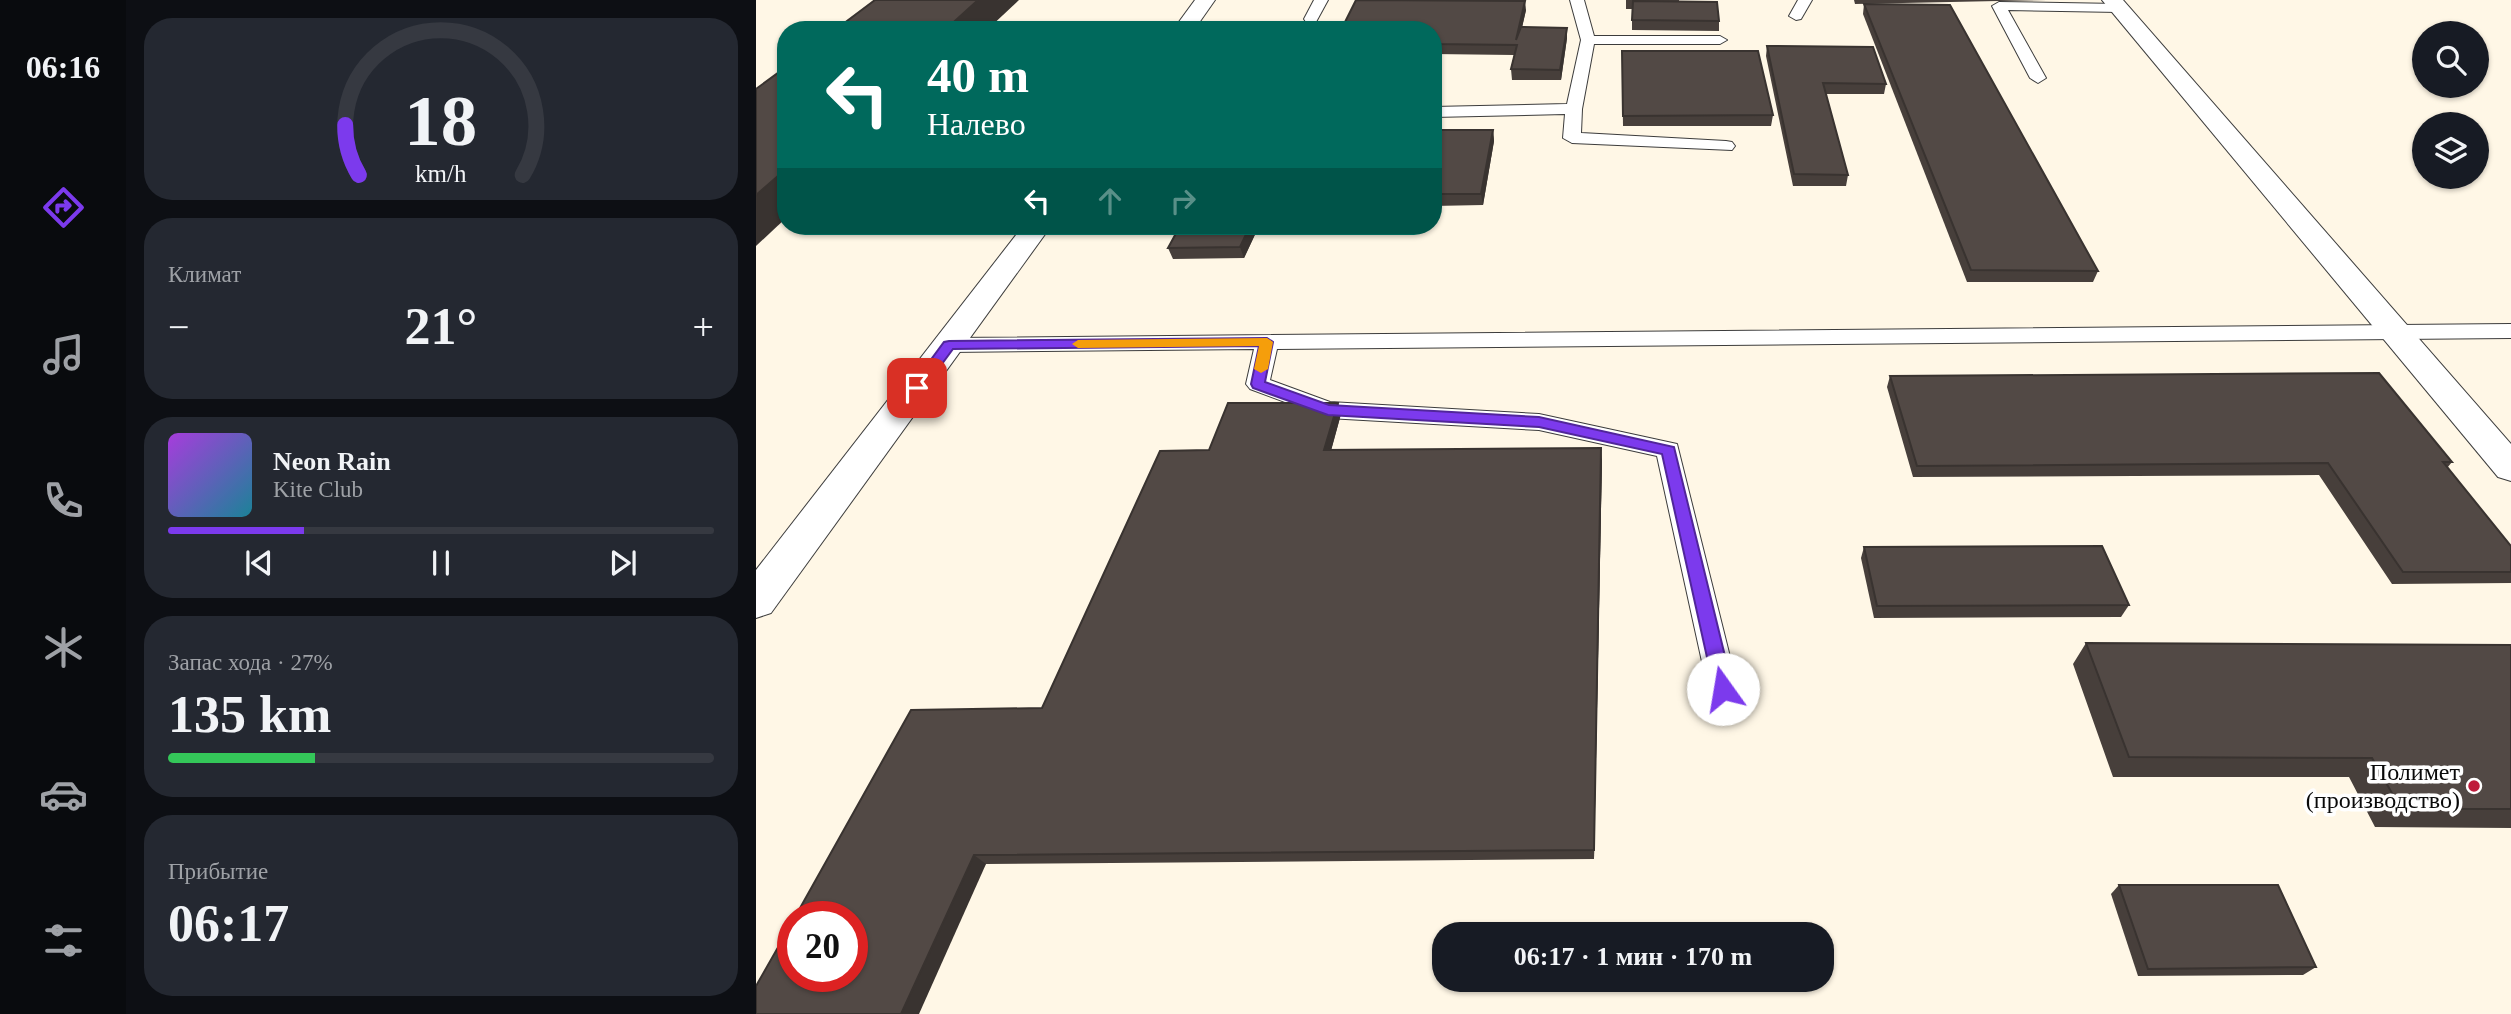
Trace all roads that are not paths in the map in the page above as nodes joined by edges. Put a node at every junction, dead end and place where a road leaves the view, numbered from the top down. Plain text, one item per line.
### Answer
1 (1205, 0) edge
2 (1321, 0) edge
3 (1577, 0) edge
4 (1805, 0) edge
5 (2116, 4) edge
6 (1796, 16) dead end
7 (1311, 19) dead end
8 (1190, 21) edge
9 (1588, 40) junction
10 (1720, 40) dead end
11 (2038, 78) dead end
12 (1574, 109) junction
13 (1442, 112) edge
14 (1726, 146) dead end
15 (1030, 235) edge
16 (2511, 331) edge
17 (2395, 332) junction
18 (1267, 342) junction
19 (949, 345) junction
20 (2511, 468) edge
21 (756, 601) edge
22 (1723, 689) dead end

1 - 8 street
2 - 7 lane
3 - 9 lane
4 - 6 lane
5 - 11 lane
5 - 17 street
9 - 10 lane
9 - 12 lane
12 - 13 lane
12 - 14 lane
15 - 19 street
16 - 17 lane
17 - 18 lane
17 - 20 street
18 - 19 lane
18 - 22 lane
19 - 21 street

